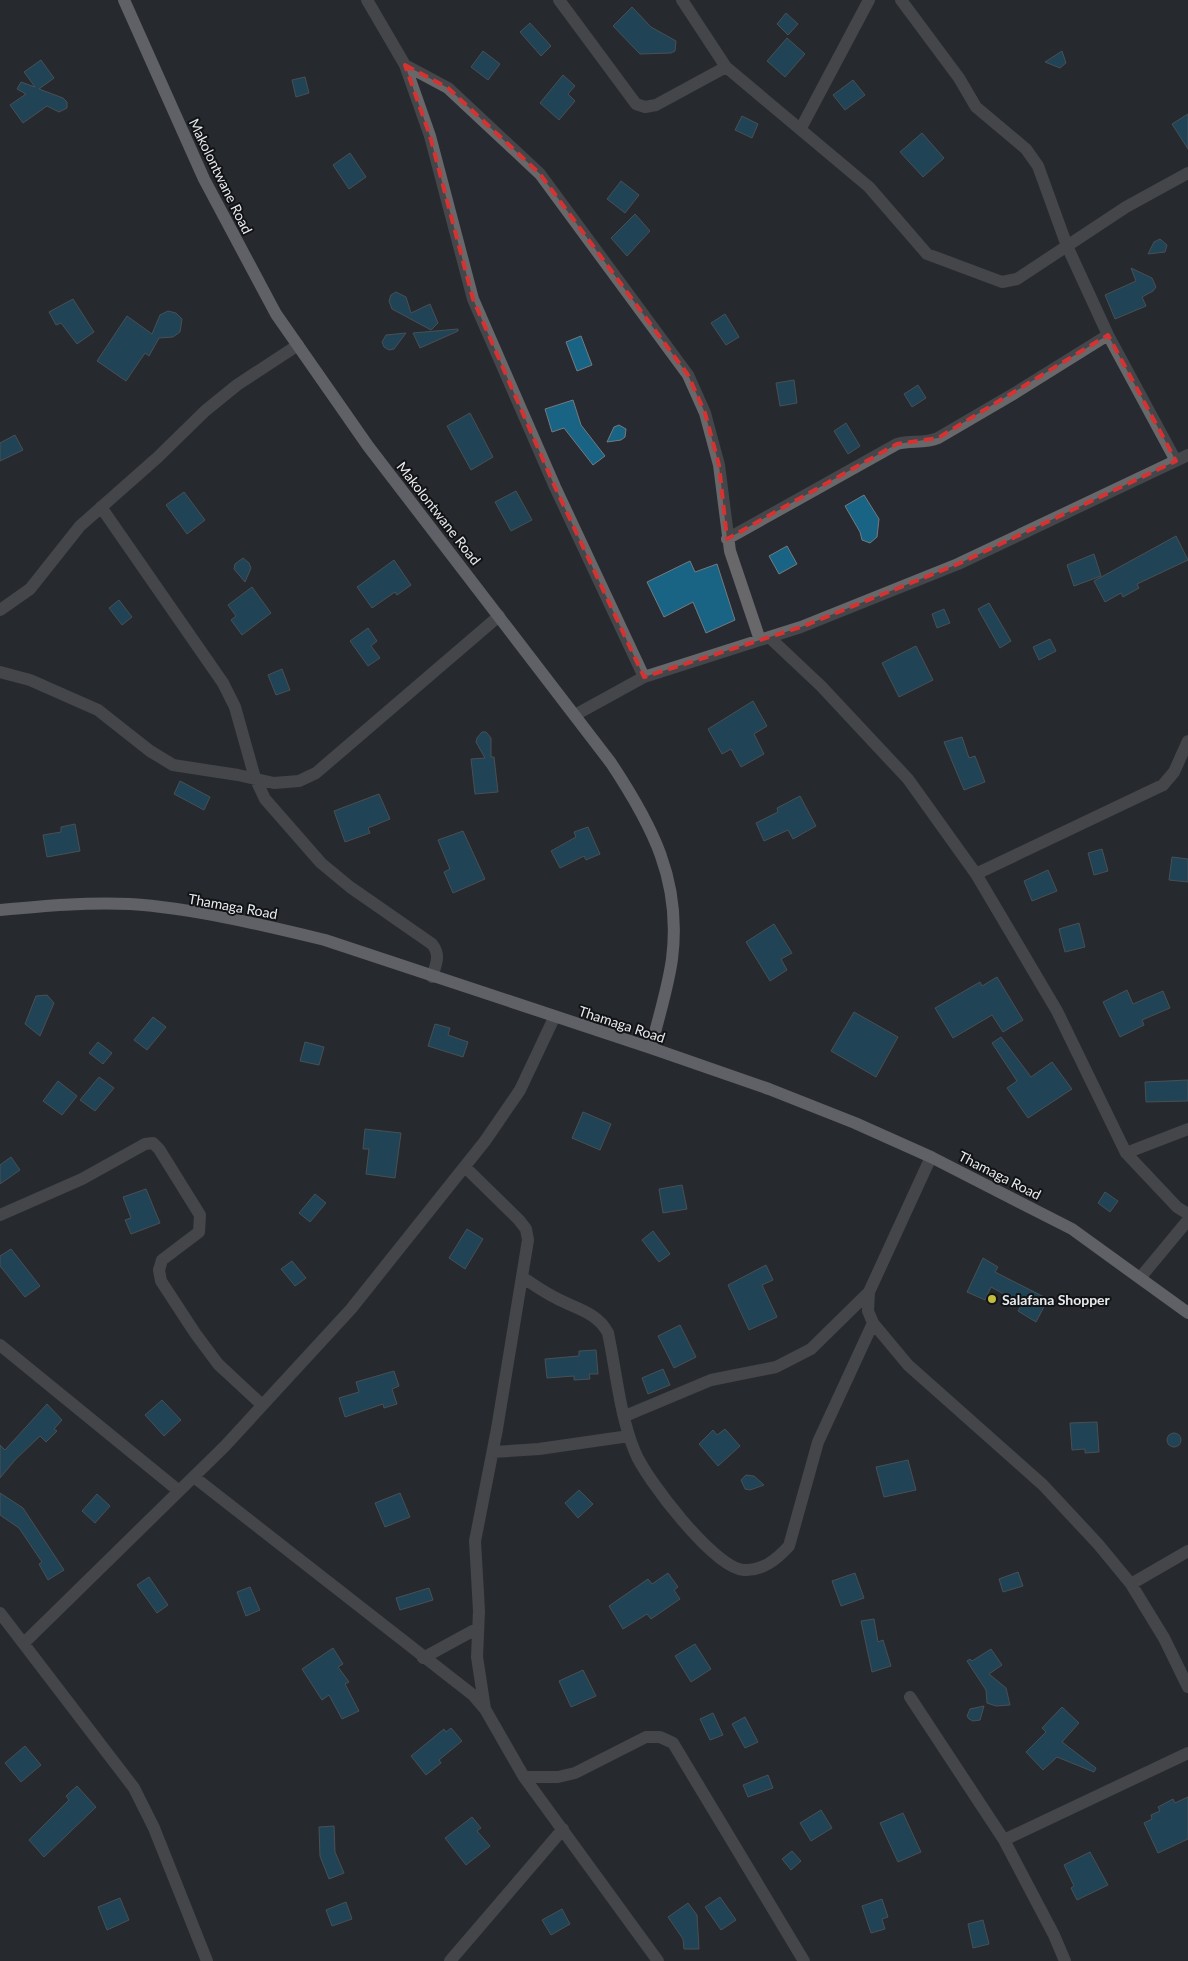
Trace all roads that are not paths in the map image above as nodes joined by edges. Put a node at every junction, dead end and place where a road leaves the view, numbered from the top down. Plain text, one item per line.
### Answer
1 (124, 0) edge
2 (367, 0) edge
3 (559, 0) edge
4 (682, 0) edge
5 (869, 0) edge
6 (901, 0) edge
7 (405, 65) junction
8 (726, 67) junction
9 (801, 128) junction
10 (1188, 172) edge
11 (1067, 246) junction
12 (1108, 335) junction
13 (298, 345) junction
14 (1188, 455) edge
15 (1176, 461) junction
16 (101, 507) junction
17 (727, 539) junction
18 (0, 610) edge
19 (499, 616) junction
20 (764, 638) junction
21 (0, 672) edge
22 (644, 676) junction
23 (575, 715) junction
24 (1188, 741) edge
25 (255, 778) junction
26 (976, 874) junction
27 (0, 910) edge
28 (432, 976) junction
29 (554, 1018) junction
30 (651, 1048) junction
31 (1188, 1129) edge
32 (1126, 1153) junction
33 (932, 1157) junction
34 (465, 1167) junction
35 (1188, 1214) edge
36 (0, 1215) edge
37 (1188, 1220) edge
38 (522, 1277) junction
39 (1140, 1278) junction
40 (869, 1292) junction
41 (1188, 1313) edge
42 (873, 1323) junction
43 (0, 1345) edge
44 (262, 1405) junction
45 (625, 1416) junction
46 (629, 1436) junction
47 (493, 1452) junction
48 (194, 1477) junction
49 (179, 1491) junction
50 (1188, 1550) edge
51 (1131, 1584) junction
52 (0, 1613) edge
53 (478, 1628) junction
54 (25, 1642) junction
55 (423, 1658) junction
56 (1188, 1687) edge
57 (910, 1696) dead end
58 (485, 1708) junction
59 (1188, 1753) edge
60 (524, 1777) junction
61 (563, 1829) junction
62 (1004, 1840) junction
63 (207, 1961) edge
64 (450, 1961) edge
65 (658, 1961) edge
66 (804, 1961) edge
67 (1065, 1961) edge

1 - 13 main road, Makolontwane Road
2 - 7 street
3 - 8 street
4 - 8 street
5 - 9 street
6 - 11 street
7 - 17 street
7 - 22 street
8 - 9 street
9 - 11 street
10 - 11 street
11 - 12 street
12 - 15 street
12 - 17 street
13 - 16 street
13 - 19 main road, Makolontwane Road
14 - 15 street
15 - 20 street
16 - 18 street
16 - 25 street
17 - 20 street
19 - 23 main road, Makolontwane Road
19 - 25 street
20 - 22 street
20 - 26 street
21 - 25 street
22 - 23 street
23 - 30 main road, Makolontwane Road
24 - 26 street
25 - 28 street
26 - 32 street
27 - 28 main road, Thamaga Road
28 - 29 main road, Thamaga Road
29 - 30 main road, Thamaga Road
29 - 34 street
30 - 33 main road, Thamaga Road
31 - 32 street
32 - 35 street
33 - 39 main road, Thamaga Road
33 - 40 street
34 - 38 street
34 - 44 street
36 - 44 street
37 - 39 street
38 - 45 street
38 - 47 street
39 - 41 main road, Thamaga Road
40 - 42 street
40 - 45 street
42 - 46 street
42 - 51 street
43 - 49 street
44 - 48 street
45 - 46 street
46 - 47 street
47 - 53 street
48 - 49 street
48 - 55 street
49 - 54 street
50 - 51 street
51 - 56 street
52 - 54 street
53 - 55 street
53 - 58 street
54 - 63 street
55 - 58 street
57 - 62 street
58 - 60 street
59 - 62 street
60 - 61 street
60 - 66 street
61 - 64 street
61 - 65 street
62 - 67 street

